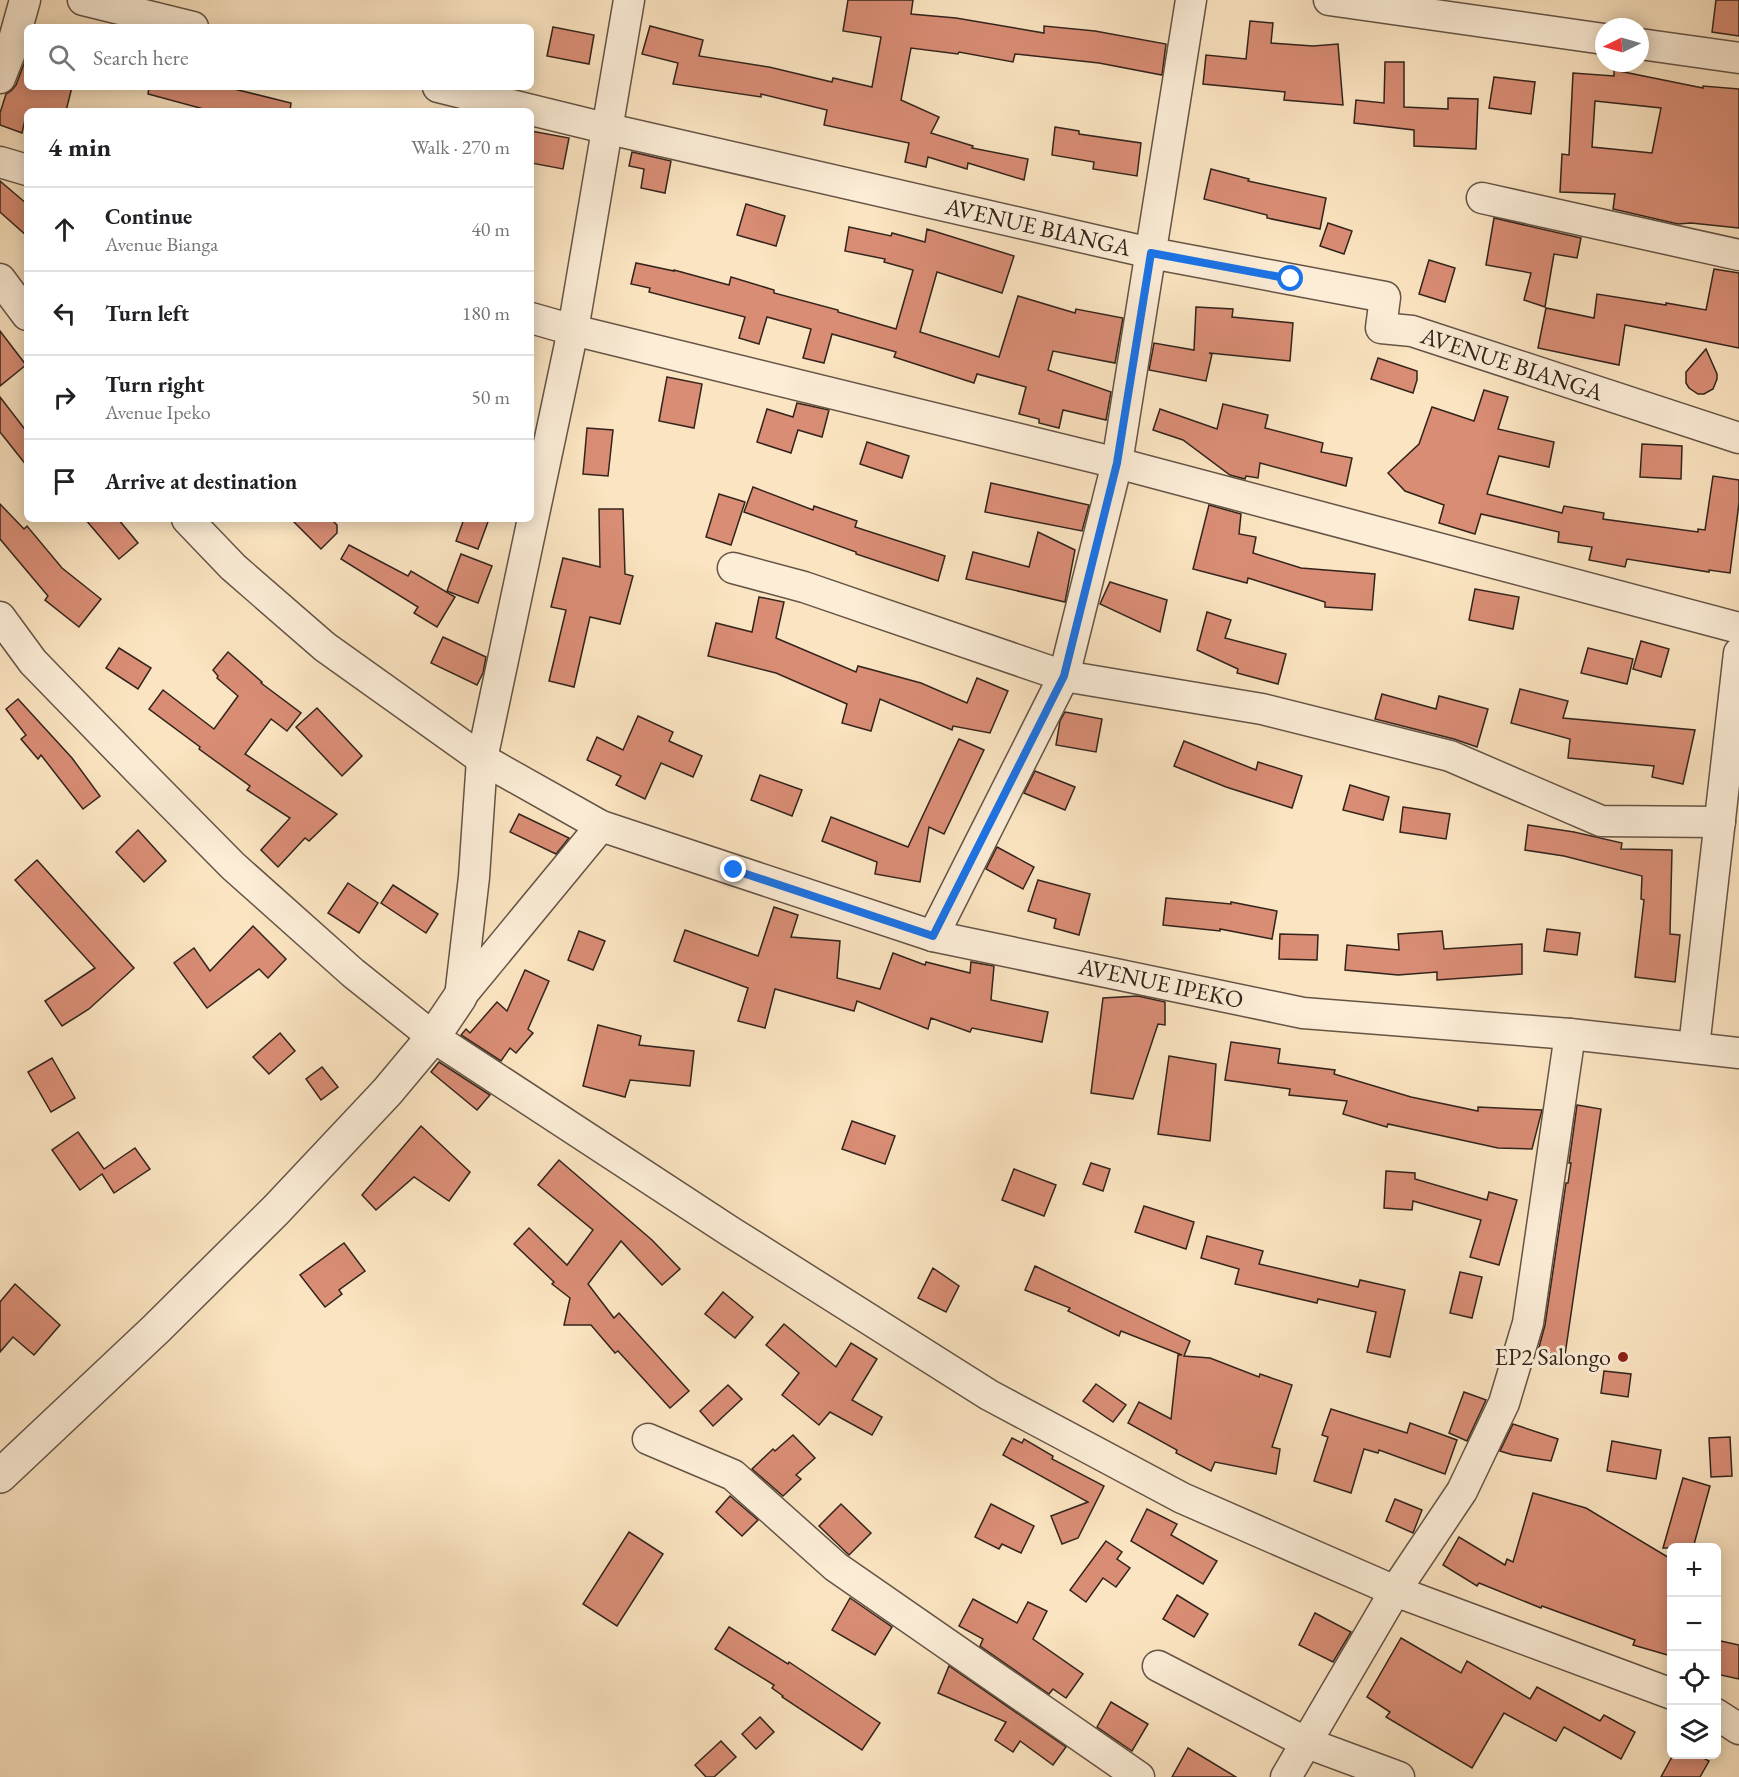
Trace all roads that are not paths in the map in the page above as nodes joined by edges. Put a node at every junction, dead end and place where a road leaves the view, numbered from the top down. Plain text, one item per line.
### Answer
1 (25, 0) edge
2 (82, 0) edge
3 (629, 0) edge
4 (1191, 0) edge
5 (1329, 0) edge
6 (181, 24) edge
7 (1595, 38) edge
8 (1649, 45) edge
9 (1739, 58) edge
10 (0, 78) edge
11 (450, 90) edge
12 (524, 108) edge
13 (534, 111) edge
14 (609, 129) junction
15 (0, 162) edge
16 (24, 169) edge
17 (1482, 198) dead end
18 (1151, 253) junction
19 (1739, 255) edge
20 (0, 279) edge
21 (24, 311) edge
22 (534, 319) edge
23 (573, 330) junction
24 (1739, 438) edge
25 (1117, 463) junction
26 (534, 514) edge
27 (190, 522) edge
28 (532, 522) edge
29 (733, 568) dead end
30 (0, 617) edge
31 (1739, 628) edge
32 (1739, 653) edge
33 (1064, 676) junction
34 (482, 759) junction
35 (1720, 822) junction
36 (601, 826) junction
37 (1726, 882) edge
38 (933, 936) junction
39 (460, 997) junction
40 (1570, 1034) junction
41 (433, 1037) junction
42 (1694, 1047) junction
43 (1739, 1053) edge
44 (648, 1439) dead end
45 (0, 1476) edge
46 (1395, 1591) junction
47 (1158, 1666) dead end
48 (1667, 1693) edge
49 (1721, 1716) edge
50 (1739, 1729) edge
51 (1307, 1743) junction
52 (1139, 1777) edge
53 (1286, 1777) edge
54 (1399, 1777) edge

1 - 10 street
2 - 6 street
3 - 14 street
4 - 18 street
5 - 7 street
8 - 9 street
11 - 12 street, AVENUE BIANGA
13 - 14 street, AVENUE BIANGA
14 - 18 street, AVENUE BIANGA
14 - 23 street
15 - 16 street
17 - 19 street
18 - 24 street, AVENUE BIANGA
18 - 25 street
20 - 21 street
22 - 23 street
23 - 25 street
23 - 26 street
25 - 31 street
25 - 33 street
27 - 34 street, AVENUE IPEKO
28 - 34 street
29 - 33 street
30 - 41 street
32 - 35 street
33 - 35 street
33 - 38 street
34 - 36 street, AVENUE IPEKO
34 - 39 street
35 - 37 street
36 - 38 street, AVENUE IPEKO
36 - 39 street
37 - 42 street
38 - 40 street, AVENUE IPEKO
39 - 41 street
40 - 42 street, AVENUE IPEKO
40 - 46 street
41 - 45 street
41 - 46 street
42 - 43 street, AVENUE IPEKO
44 - 52 street
46 - 48 street
46 - 51 street
47 - 51 street
49 - 50 street
51 - 53 street
51 - 54 street

